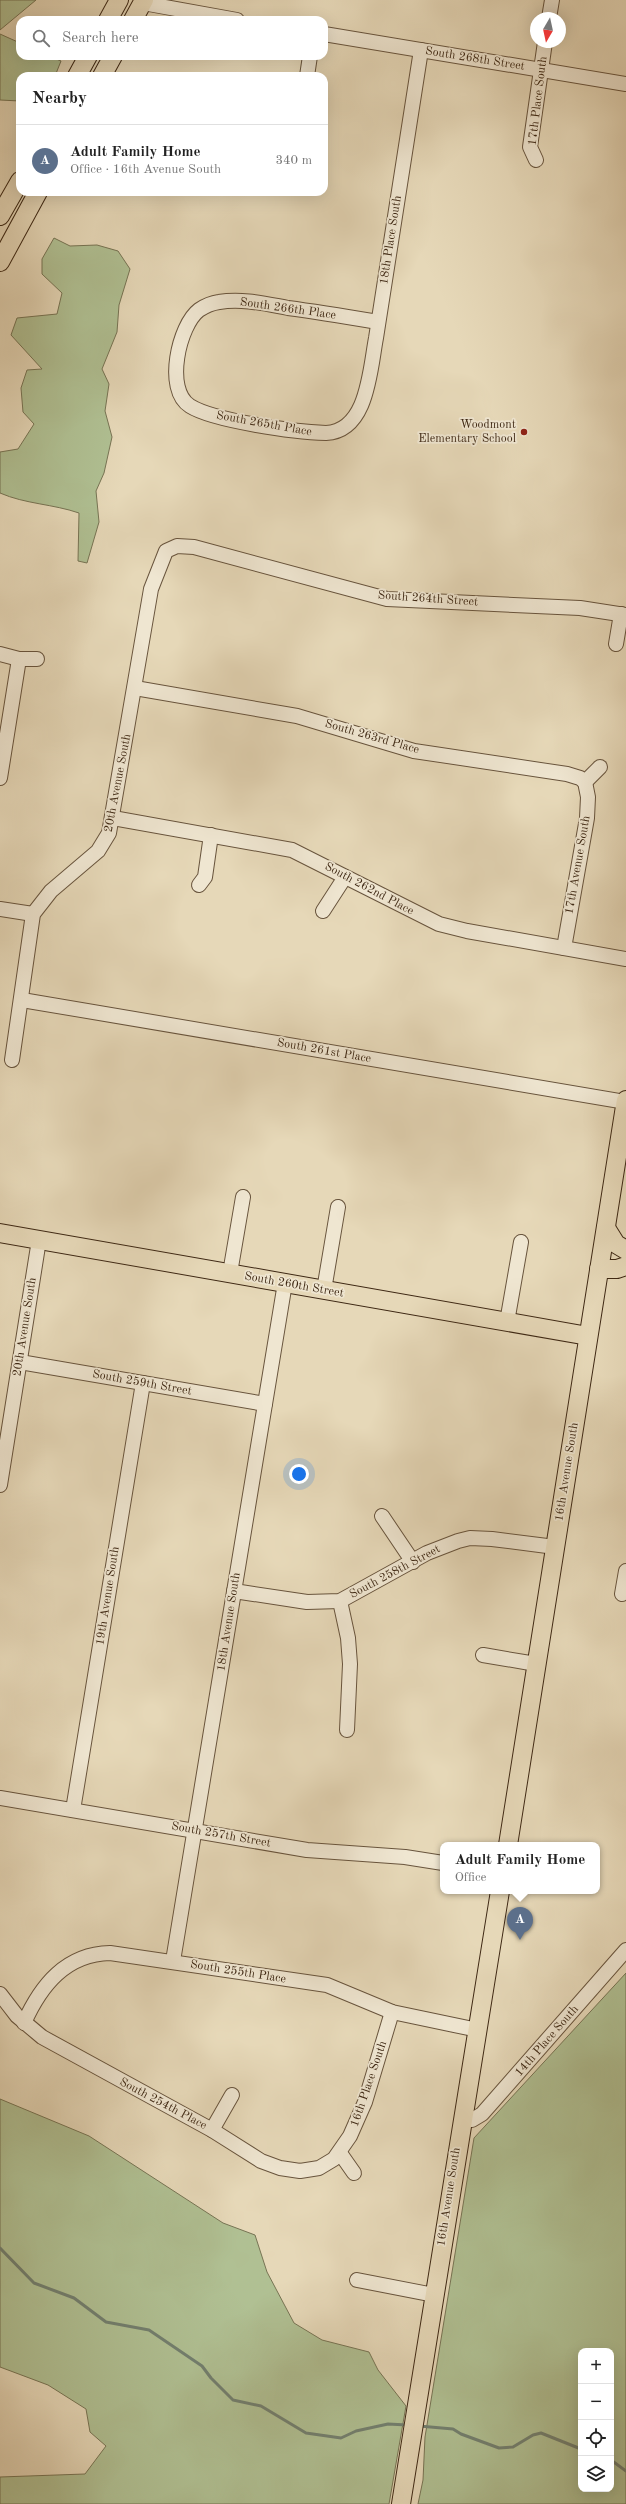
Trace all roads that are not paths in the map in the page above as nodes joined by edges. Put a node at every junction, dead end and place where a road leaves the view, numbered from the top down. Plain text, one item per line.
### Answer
1 (552, 0) edge
2 (143, 1) edge
3 (550, 12) edge
4 (135, 16) edge
5 (217, 16) edge
6 (328, 35) edge
7 (544, 48) edge
8 (421, 50) junction
9 (86, 60) edge
10 (100, 60) edge
11 (111, 60) edge
12 (309, 60) edge
13 (540, 70) junction
14 (79, 72) edge
15 (96, 72) edge
16 (104, 72) edge
17 (308, 72) edge
18 (626, 84) edge
19 (536, 160) dead end
20 (16, 188) edge
21 (36, 196) edge
22 (0, 216) edge
23 (0, 262) edge
24 (378, 322) junction
25 (184, 401) joint
26 (347, 426) joint
27 (166, 551) joint
28 (623, 615) edge
29 (616, 644) dead end
30 (0, 654) edge
31 (19, 659) junction
32 (37, 659) dead end
33 (135, 688) junction
34 (600, 767) dead end
35 (1, 770) edge
36 (585, 782) junction
37 (113, 818) junction
38 (211, 835) junction
39 (345, 877) junction
40 (199, 885) dead end
41 (0, 909) edge
42 (323, 911) dead end
43 (33, 914) junction
44 (564, 948) junction
45 (626, 959) edge
46 (22, 1000) junction
47 (12, 1060) dead end
48 (626, 1101) edge
49 (243, 1197) dead end
50 (338, 1207) dead end
51 (606, 1228) junction
52 (0, 1233) edge
53 (39, 1240) junction
54 (521, 1242) dead end
55 (626, 1250) edge
56 (626, 1266) edge
57 (599, 1270) junction
58 (230, 1273) junction
59 (285, 1283) junction
60 (324, 1290) junction
61 (507, 1322) junction
62 (588, 1336) junction
63 (20, 1362) junction
64 (143, 1383) junction
65 (265, 1404) junction
66 (0, 1485) edge
67 (382, 1516) dead end
68 (555, 1548) junction
69 (412, 1562) junction
70 (626, 1571) edge
71 (234, 1591) junction
72 (622, 1594) dead end
73 (340, 1601) junction
74 (483, 1655) dead end
75 (536, 1664) junction
76 (347, 1730) dead end
77 (0, 1798) edge
78 (73, 1810) junction
79 (195, 1831) junction
80 (508, 1842) edge
81 (440, 1863) edge
82 (500, 1894) edge
83 (626, 1950) edge
84 (174, 1961) junction
85 (0, 1994) edge
86 (392, 2012) junction
87 (24, 2023) junction
88 (478, 2030) junction
89 (232, 2095) dead end
90 (462, 2118) junction
91 (212, 2130) junction
92 (340, 2153) junction
93 (354, 2173) dead end
94 (357, 2280) dead end
95 (434, 2295) junction
96 (401, 2504) edge

1 - 3 street
2 - 4 main road
2 - 5 street
6 - 8 street, South 268th Street
7 - 13 street, 17th Place South
8 - 13 street, South 268th Street
8 - 24 street, 18th Place South
9 - 14 main road
10 - 15 main road
11 - 16 main road
12 - 17 street
13 - 18 street, South 268th Street
13 - 19 street, 17th Place South
20 - 22 main road
21 - 23 main road
24 - 25 street, South 266th Place
24 - 26 street, 18th Place South
25 - 26 street, South 265th Place
27 - 28 street, South 264th Street
27 - 33 street, 20th Avenue South
28 - 29 street
30 - 31 street
31 - 32 street
31 - 35 street
33 - 36 street, South 263rd Place
33 - 37 street, 20th Avenue South
34 - 36 street
36 - 44 street, 17th Avenue South
37 - 38 street, South 262nd Place
37 - 43 street, 20th Avenue South
38 - 39 street, South 262nd Place
38 - 40 street
39 - 42 street
39 - 44 street, South 262nd Place
41 - 43 street
43 - 46 street
44 - 45 street, South 262nd Place
46 - 47 street
46 - 48 street, South 261st Place
48 - 51 main road, 16th Avenue South
49 - 58 street
50 - 60 street
51 - 55 main road
51 - 57 main road, 16th Avenue South
52 - 53 main road, South 260th Street
53 - 58 main road, South 260th Street
53 - 63 street, 20th Avenue South
54 - 61 street
56 - 57 main road
57 - 62 main road, 16th Avenue South
58 - 59 main road, South 260th Street
59 - 60 main road, South 260th Street
59 - 65 street, 18th Avenue South
60 - 61 main road, South 260th Street
61 - 62 main road, South 260th Street
62 - 68 main road, 16th Avenue South
63 - 64 street, South 259th Street
63 - 66 street, 20th Avenue South
64 - 65 street, South 259th Street
64 - 78 street, 19th Avenue South
65 - 71 street, 18th Avenue South
67 - 69 street
68 - 69 street, South 258th Street
68 - 75 main road, 16th Avenue South
69 - 73 street, South 258th Street
70 - 72 street
71 - 73 street, South 258th Street
71 - 79 street, 18th Avenue South
73 - 76 street
74 - 75 street
75 - 80 main road, 16th Avenue South
77 - 78 street, South 257th Street
78 - 79 street, South 257th Street
79 - 81 street, South 257th Street
79 - 84 street, 18th Avenue South
82 - 88 main road, 16th Avenue South
83 - 90 street, 14th Place South
84 - 86 street, South 255th Place
84 - 87 street, South 255th Place
85 - 87 street, South 254th Place
86 - 88 street, South 255th Place
86 - 92 street, 16th Place South
87 - 91 street, South 254th Place
88 - 90 main road, 16th Avenue South
89 - 91 street
90 - 95 main road, 16th Avenue South
91 - 92 street, South 254th Place
92 - 93 street
94 - 95 street
95 - 96 main road, 16th Avenue South

